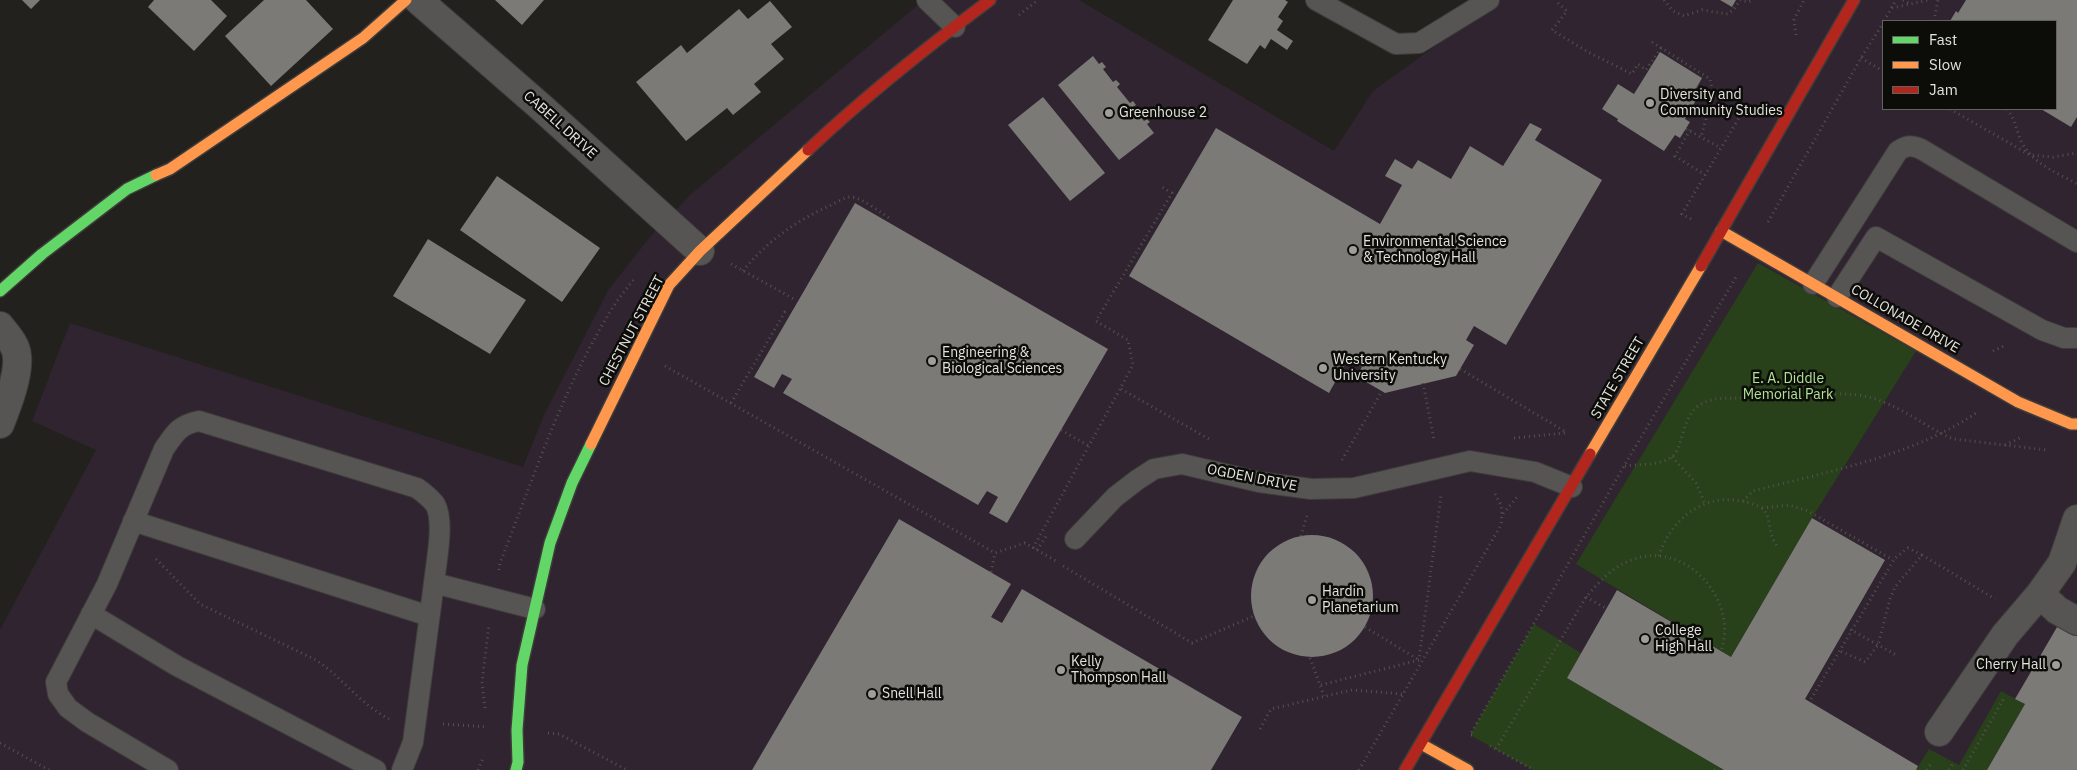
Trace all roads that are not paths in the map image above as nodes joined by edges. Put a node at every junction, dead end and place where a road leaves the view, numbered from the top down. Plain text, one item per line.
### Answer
1 (406, 0) edge
2 (418, 0) edge
3 (927, 0) edge
4 (990, 0) edge
5 (1316, 0) edge
6 (1488, 0) edge
7 (1854, 0) edge
8 (954, 27) junction
9 (1852, 222) junction
10 (1721, 231) junction
11 (1876, 237) junction
12 (2077, 242) edge
13 (700, 251) junction
14 (1813, 284) junction
15 (0, 291) edge
16 (1838, 298) junction
17 (0, 326) edge
18 (2077, 338) edge
19 (0, 424) edge
20 (2077, 424) edge
21 (1572, 487) junction
22 (2077, 519) edge
23 (133, 521) junction
24 (1075, 539) dead end
25 (434, 583) junction
26 (2040, 594) junction
27 (535, 609) junction
28 (91, 614) junction
29 (429, 616) junction
30 (2077, 622) edge
31 (1939, 732) dead end
32 (1420, 744) junction
33 (168, 770) edge
34 (376, 770) edge
35 (402, 770) edge
36 (516, 770) edge
37 (1405, 770) edge
38 (1468, 770) edge

1 - 15 street
2 - 13 street, CABELL DRIVE
3 - 8 lane
4 - 8 street, CHESTNUT STREET
5 - 6 lane
7 - 10 street, STATE STREET
8 - 13 street, CHESTNUT STREET
9 - 11 lane
9 - 12 lane
9 - 14 lane
10 - 14 street, COLLONADE DRIVE
10 - 21 street, STATE STREET
11 - 16 lane
11 - 18 lane
13 - 27 street, CHESTNUT STREET
14 - 16 street, COLLONADE DRIVE
16 - 20 street, COLLONADE DRIVE
17 - 19 street
21 - 24 lane, OGDEN DRIVE
21 - 32 street, STATE STREET
22 - 26 street
23 - 25 lane
23 - 28 lane
23 - 29 lane
25 - 27 lane
25 - 29 lane
26 - 30 street
26 - 31 street
27 - 36 street, CHESTNUT STREET
28 - 33 lane
28 - 34 lane
29 - 35 lane
32 - 37 street, STATE STREET
32 - 38 street

